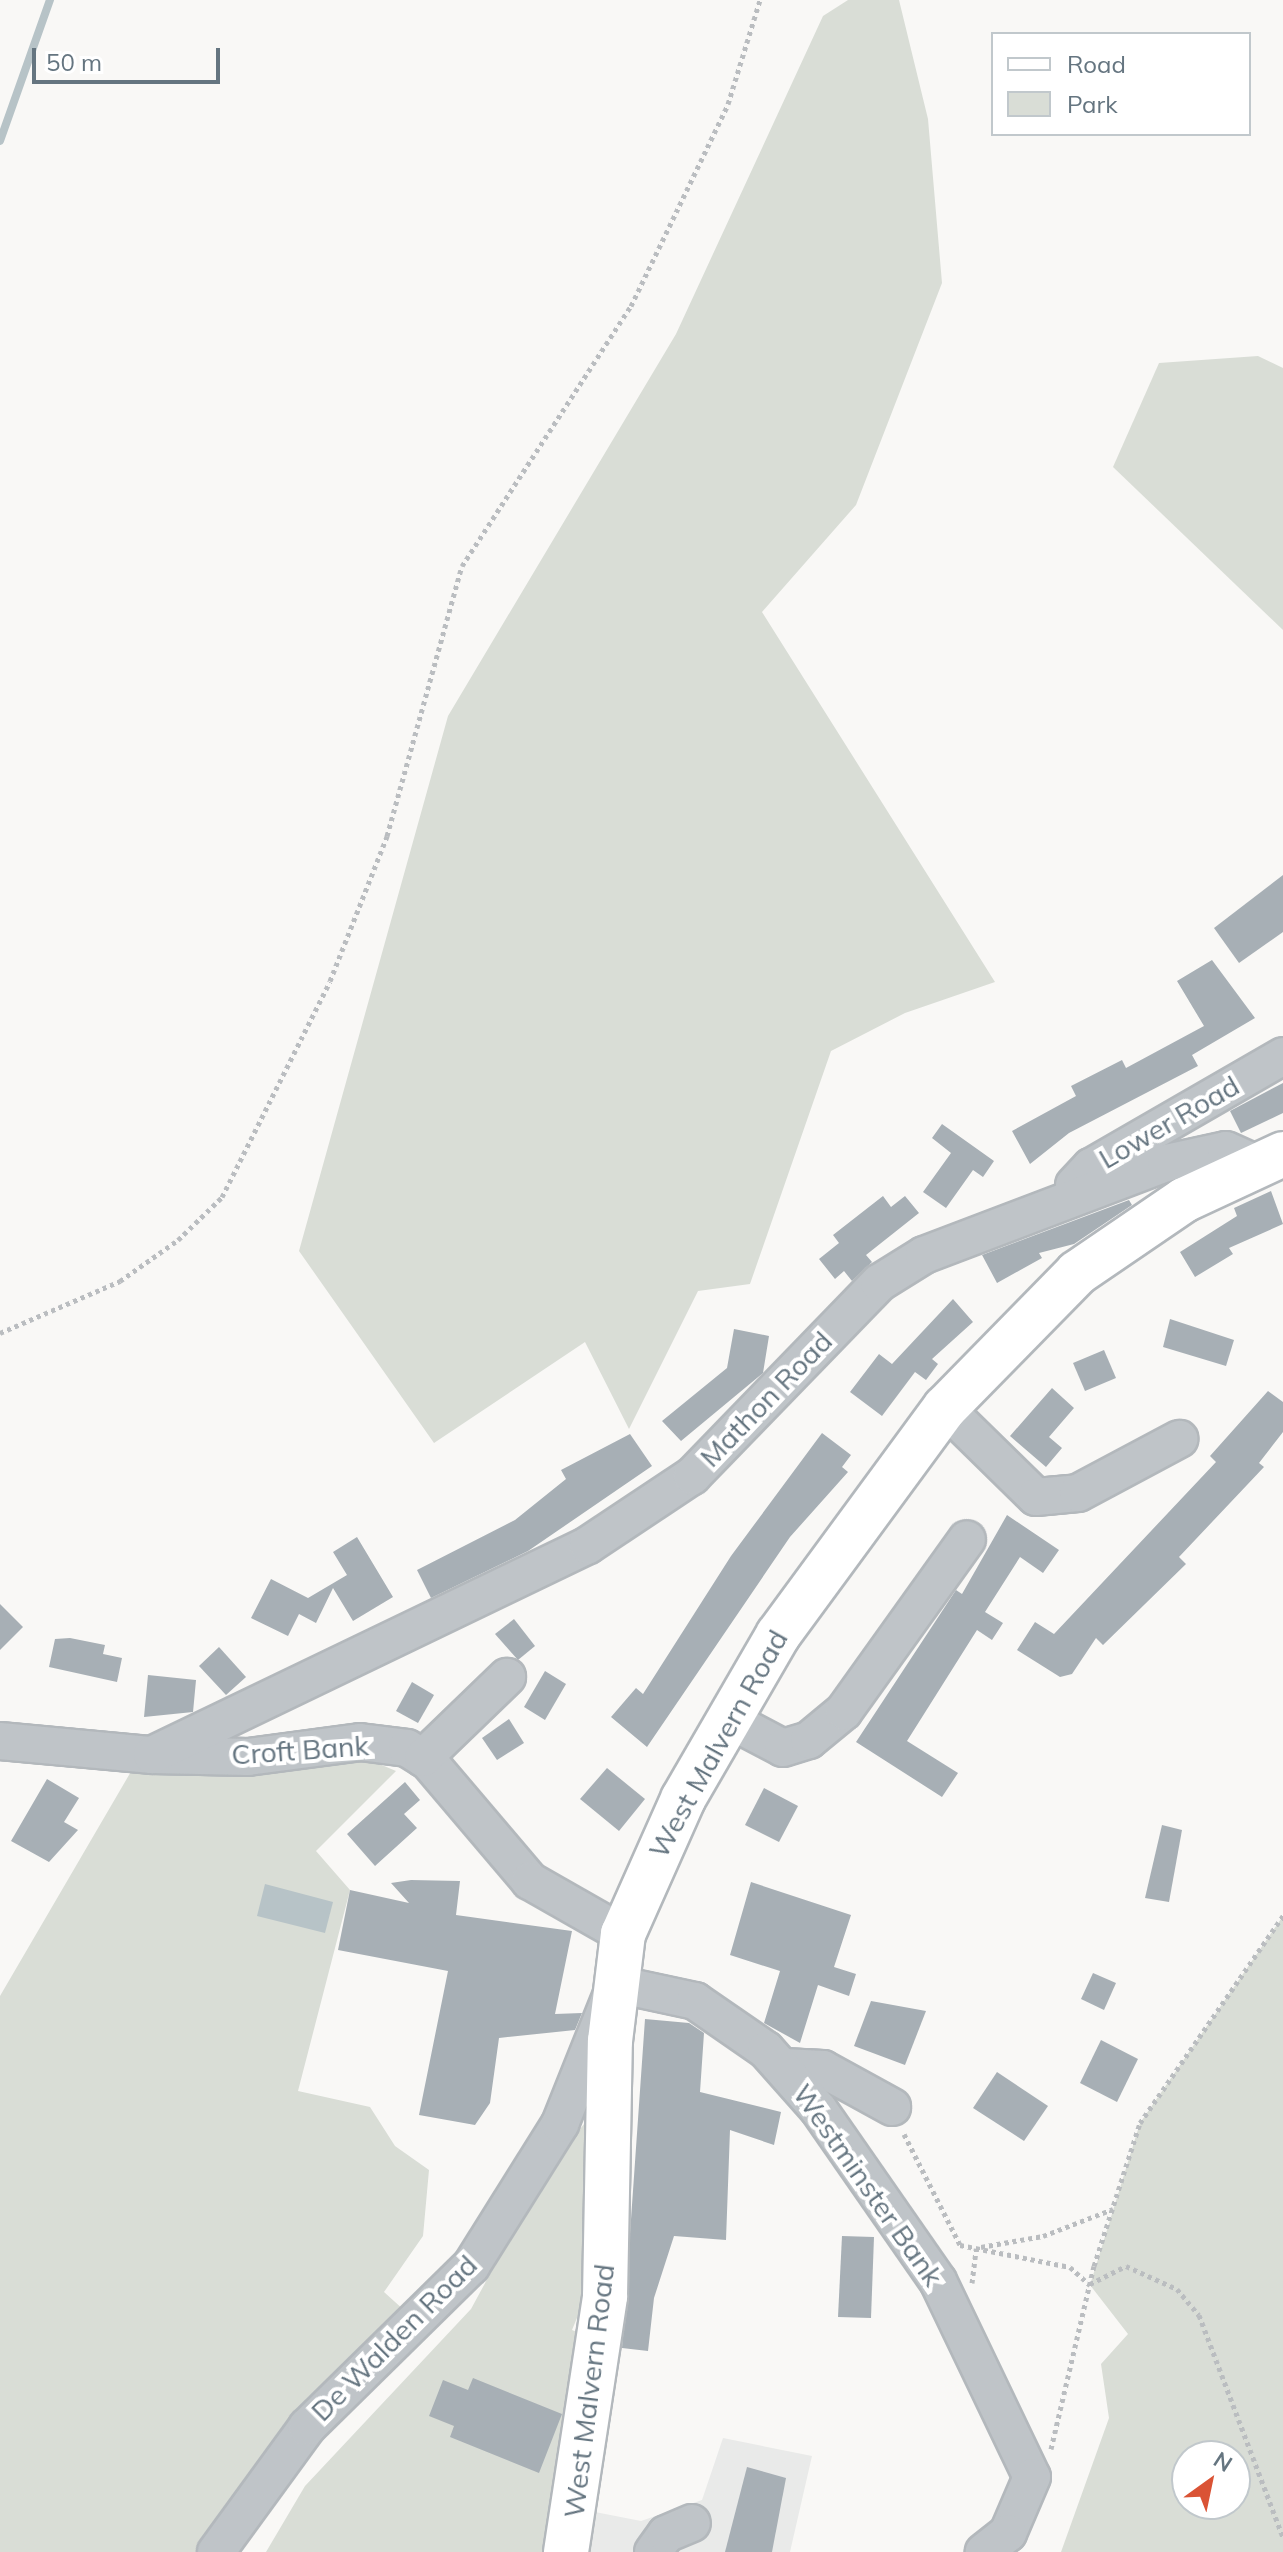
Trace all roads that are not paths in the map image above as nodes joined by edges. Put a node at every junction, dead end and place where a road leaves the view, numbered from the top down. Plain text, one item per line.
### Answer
1 (1283, 1056) edge
2 (1270, 1159) edge
3 (1062, 1198) junction
4 (945, 1408) junction
5 (1179, 1439) dead end
6 (967, 1539) dead end
7 (507, 1677) dead end
8 (728, 1719) junction
9 (0, 1741) edge
10 (152, 1755) junction
11 (423, 1758) junction
12 (623, 1934) junction
13 (616, 1984) junction
14 (784, 2067) junction
15 (892, 2107) road end
16 (692, 2523) dead end
17 (216, 2552) edge
18 (566, 2552) edge
19 (653, 2552) edge
20 (984, 2552) edge

1 - 3 street, Lower Road
2 - 3 street, Mathon Road
2 - 4 main road, West Malvern Road
3 - 10 street, Mathon Road
4 - 5 street
4 - 8 main road, West Malvern Road
6 - 8 street
7 - 11 street
8 - 12 main road, West Malvern Road
9 - 10 street, Croft Bank
10 - 11 street, Croft Bank
11 - 12 street
12 - 13 main road, West Malvern Road
13 - 14 street, Westminster Bank
13 - 17 street, De Walden Road
13 - 18 main road, West Malvern Road
14 - 15 street
14 - 20 street, Westminster Bank
16 - 19 street

